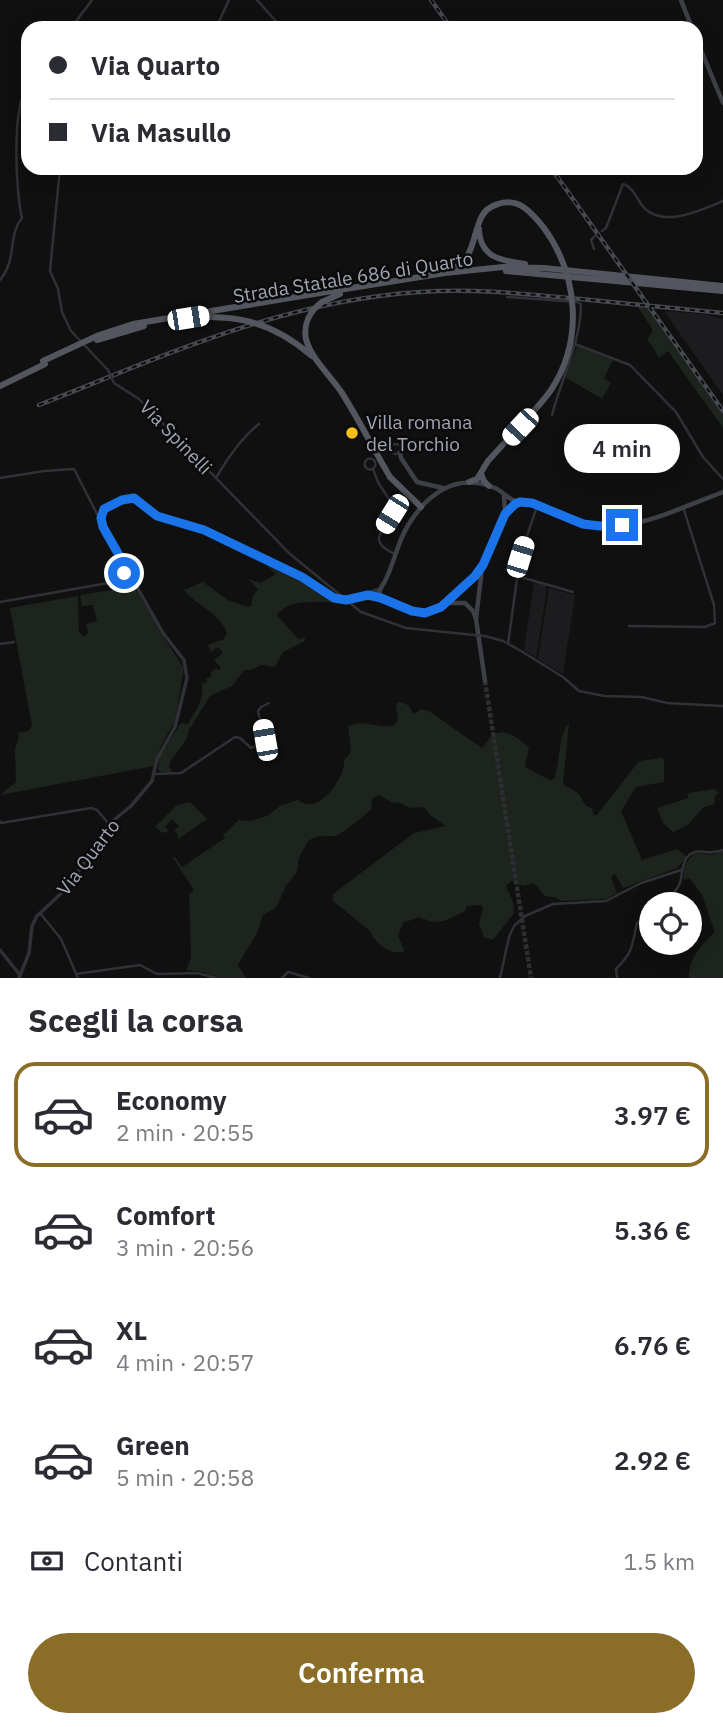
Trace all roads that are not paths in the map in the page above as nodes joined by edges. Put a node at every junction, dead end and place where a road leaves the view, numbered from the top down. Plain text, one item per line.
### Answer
1 (92, 0) edge
2 (229, 0) edge
3 (257, 0) edge
4 (681, 0) edge
5 (76, 21) edge
6 (219, 21) edge
7 (276, 21) edge
8 (689, 21) edge
9 (703, 55) edge
10 (21, 98) edge
11 (723, 103) edge
12 (59, 175) edge
13 (723, 201) edge
14 (479, 225) junction
15 (601, 231) dead end
16 (595, 236) dead end
17 (594, 249) dead end
18 (544, 268) junction
19 (445, 273) junction
20 (0, 280) edge
21 (723, 288) edge
22 (321, 297) junction
23 (507, 297) dead end
24 (202, 316) junction
25 (575, 344) junction
26 (44, 362) junction
27 (319, 362) junction
28 (0, 384) edge
29 (552, 415) dead end
30 (259, 424) dead end
31 (392, 452) junction
32 (400, 452) junction
33 (375, 460) junction
34 (373, 468) junction
35 (481, 474) junction
36 (0, 478) edge
37 (216, 478) junction
38 (723, 479) edge
39 (469, 482) junction
40 (489, 486) junction
41 (443, 488) junction
42 (723, 492) edge
43 (504, 495) junction
44 (520, 502) junction
45 (537, 506) junction
46 (683, 507) junction
47 (420, 509) junction
48 (505, 514) junction
49 (101, 515) junction
50 (395, 554) junction
51 (483, 565) junction
52 (126, 567) junction
53 (517, 576) junction
54 (132, 578) junction
55 (117, 582) junction
56 (138, 589) junction
57 (379, 589) junction
58 (572, 592) dead end
59 (368, 595) junction
60 (381, 598) junction
61 (346, 600) junction
62 (0, 602) edge
63 (446, 603) junction
64 (476, 620) junction
65 (629, 626) dead end
66 (14, 642) dead end
67 (0, 644) edge
68 (508, 644) junction
69 (485, 681) tunnel mouth
70 (269, 703) dead end
71 (723, 706) edge
72 (155, 775) junction
73 (0, 821) edge
74 (109, 824) junction
75 (723, 850) edge
76 (681, 870) junction
77 (674, 892) edge
78 (40, 913) junction
79 (639, 922) edge
80 (0, 950) edge
81 (77, 976) edge
82 (196, 976) edge
83 (19, 977) edge
84 (167, 977) edge
85 (216, 978) edge
86 (282, 978) edge
87 (309, 978) edge
88 (500, 978) edge
89 (617, 978) edge

1 - 5 street
2 - 6 street
3 - 7 street
4 - 8 main road
9 - 11 main road
10 - 20 street
12 - 37 street, Via Spinelli, bridge
13 - 15 street
14 - 18 highway
14 - 19 highway
14 - 35 highway, bridge
16 - 17 street
18 - 19 highway, Strada Statale 686 di Quarto
18 - 21 highway, Strada Statale 686 di Quarto
19 - 22 highway, Strada Statale 686 di Quarto
21 - 22 highway, Strada Statale 686 di Quarto
22 - 24 highway, Strada Statale 686 di Quarto, bridge
22 - 26 highway, Strada Statale 686 di Quarto, bridge
22 - 27 highway, bridge
23 - 25 street
24 - 26 highway, Strada Statale 686 di Quarto, bridge
24 - 27 highway, bridge
25 - 29 street
25 - 38 street
26 - 28 highway, Strada Statale 686 di Quarto
27 - 47 highway, bridge
30 - 37 street
31 - 32 street
31 - 32 street
31 - 33 street
32 - 41 main road
33 - 34 street
33 - 34 street
34 - 50 street
35 - 39 highway
35 - 40 highway
36 - 49 street
37 - 61 street, Via Spinelli
39 - 40 main road
39 - 41 main road
40 - 43 main road
41 - 47 main road
42 - 46 main road
43 - 44 main road
43 - 48 main road
44 - 45 main road
44 - 48 main road
45 - 46 main road
45 - 53 street
46 - 65 street
47 - 50 main road
48 - 51 main road
49 - 52 street, Via Quarto
49 - 61 street
50 - 57 main road
51 - 63 main road
51 - 64 main road
52 - 54 street, Via Quarto
52 - 55 street
53 - 58 street
53 - 68 street
54 - 55 street
54 - 56 street, Via Quarto
55 - 56 street
55 - 62 street
56 - 72 street, Via Quarto
57 - 59 street
57 - 60 main road
59 - 60 street
59 - 61 street
60 - 63 main road
61 - 68 street, Via Spinelli, bridge
63 - 64 main road
64 - 69 main road
66 - 67 street
68 - 71 street, Via Spinelli
70 - 72 street
72 - 74 street, Via Quarto
73 - 74 street
74 - 78 street, Via Quarto
75 - 76 street
76 - 77 street
76 - 88 street
78 - 81 street
78 - 83 street
79 - 89 street
80 - 83 street
81 - 84 street
82 - 84 street
82 - 85 street
86 - 87 street

